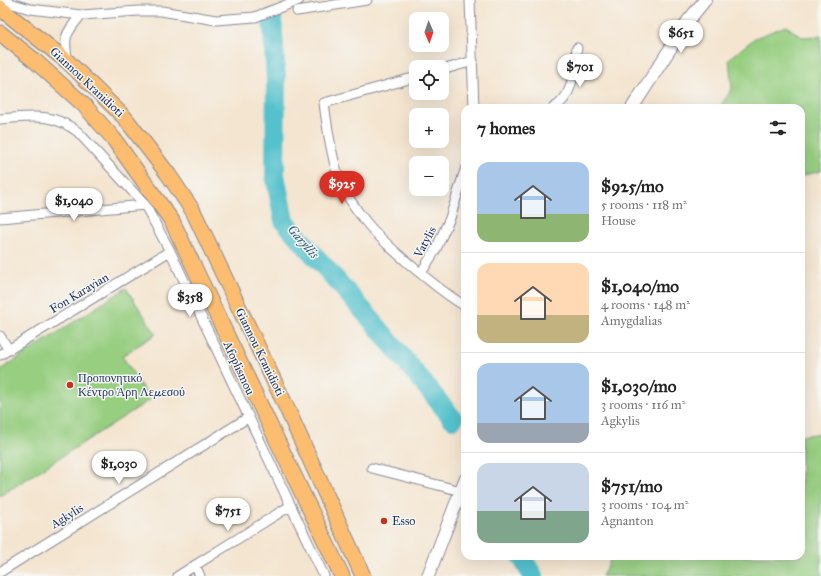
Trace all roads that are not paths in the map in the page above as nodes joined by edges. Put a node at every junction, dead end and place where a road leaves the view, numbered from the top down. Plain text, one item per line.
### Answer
1 (0, 0) edge
2 (299, 0) edge
3 (367, 0) edge
4 (470, 0) edge
5 (705, 0) edge
6 (0, 8) edge
7 (297, 11) dead end
8 (81, 15) junction
9 (0, 33) edge
10 (577, 48) dead end
11 (473, 61) junction
12 (68, 62) junction
13 (449, 68) edge
14 (409, 79) edge
15 (474, 104) edge
16 (559, 104) edge
17 (635, 104) edge
18 (0, 119) edge
19 (461, 182) edge
20 (145, 205) junction
21 (0, 218) edge
22 (170, 251) junction
23 (421, 274) junction
24 (461, 303) edge
25 (0, 336) edge
26 (8, 350) junction
27 (0, 355) edge
28 (249, 417) junction
29 (372, 468) dead end
30 (461, 485) edge
31 (461, 490) edge
32 (290, 506) junction
33 (195, 565) junction
34 (0, 572) edge
35 (178, 576) edge
36 (200, 576) edge
37 (324, 576) edge
38 (342, 576) edge
39 (363, 576) edge
40 (428, 576) edge

1 - 8 street
2 - 8 street
3 - 7 street
4 - 11 street
5 - 17 street
6 - 12 main road, Giannou Kranidioti
8 - 12 street
9 - 38 main road, Giannou Kranidioti
10 - 16 street
11 - 13 street
11 - 15 street
12 - 39 main road, Giannou Kranidioti
14 - 23 street
18 - 20 street, Afoplismou
19 - 23 street, Vatylis
20 - 21 street
20 - 22 street, Afoplismou
22 - 26 street, Fon Karayian
22 - 28 street, Afoplismou
23 - 24 street, Vatylis
25 - 26 street
26 - 27 street, Fon Karayian
28 - 32 street, Afoplismou
28 - 34 street, Agkylis
29 - 30 street
31 - 40 street
32 - 33 street
32 - 37 street, Afoplismou
33 - 35 street
33 - 36 street

